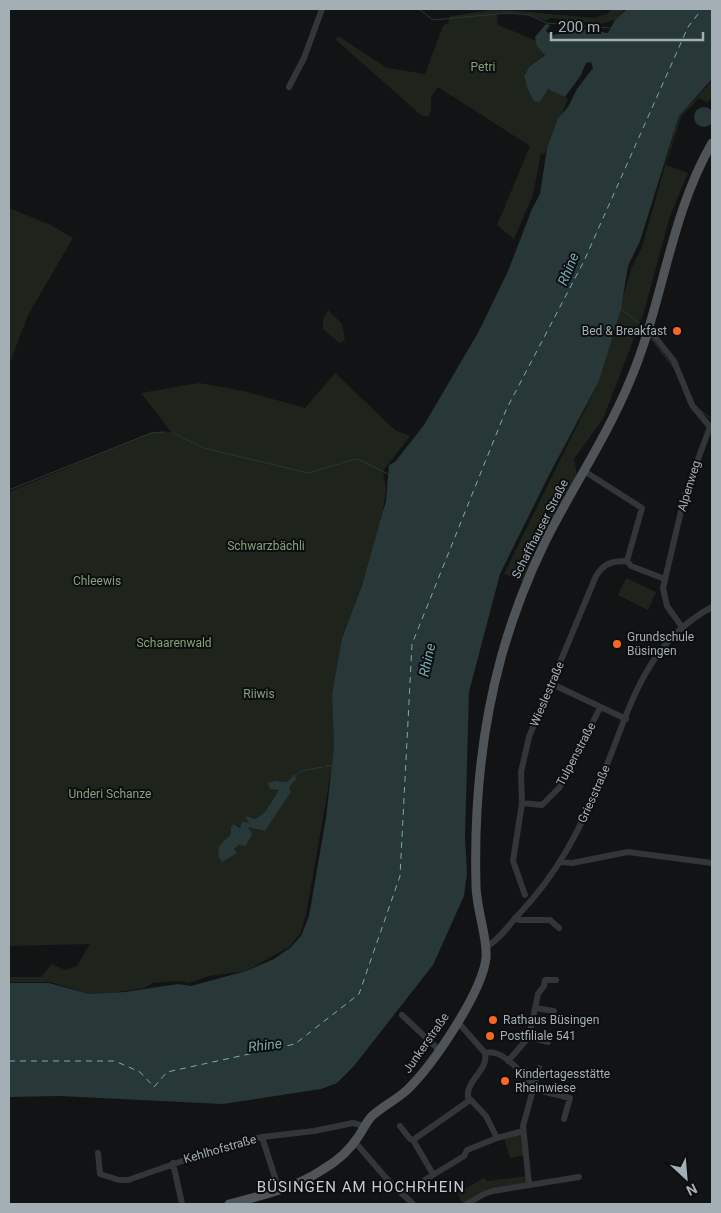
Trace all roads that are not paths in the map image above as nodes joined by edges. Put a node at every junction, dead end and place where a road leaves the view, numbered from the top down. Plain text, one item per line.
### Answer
1 (322, 9) edge
2 (289, 86) dead end
3 (712, 143) edge
4 (648, 328) junction
5 (584, 471) junction
6 (628, 561) junction
7 (666, 579) junction
8 (712, 607) edge
9 (682, 627) junction
10 (552, 684) junction
11 (600, 708) junction
12 (626, 719) junction
13 (522, 803) junction
14 (561, 862) junction
15 (712, 863) edge
16 (525, 895) dead end
17 (515, 918) junction
18 (559, 928) dead end
19 (486, 947) junction
20 (556, 980) dead end
21 (536, 1008) junction
22 (554, 1011) dead end
23 (402, 1015) dead end
24 (457, 1021) junction
25 (529, 1037) junction
26 (548, 1042) dead end
27 (439, 1050) junction
28 (485, 1053) junction
29 (508, 1061) junction
30 (539, 1068) dead end
31 (533, 1087) junction
32 (470, 1100) junction
33 (564, 1119) dead end
34 (364, 1126) junction
35 (400, 1126) dead end
36 (523, 1131) junction
37 (262, 1137) junction
38 (497, 1138) junction
39 (413, 1140) junction
40 (355, 1142) junction
41 (98, 1153) dead end
42 (174, 1163) junction
43 (433, 1174) junction
44 (579, 1177) dead end
45 (529, 1184) junction
46 (279, 1190) junction
47 (402, 1194) junction
48 (182, 1204) edge
49 (229, 1204) edge
50 (413, 1204) edge
51 (467, 1204) edge

1 - 2 street
3 - 4 main road, Schaffhauser Straße
4 - 5 main road, Schaffhauser Straße
4 - 7 street, Alpenweg
5 - 6 street
5 - 19 main road, Schaffhauser Straße
6 - 7 street
6 - 10 street, Wieslestraße
7 - 9 street, Alpenweg
8 - 9 street, Griesstraße
9 - 12 street, Griesstraße
10 - 11 street
10 - 13 street, Wieslestraße
11 - 12 street
11 - 13 street, Tulpenstraße
12 - 14 street, Griesstraße
13 - 16 street, Wieslestraße
14 - 15 street
14 - 17 street, Griesstraße
17 - 18 street
17 - 19 street, Griesstraße
19 - 24 main road, Junkerstraße
20 - 21 street
21 - 22 street
21 - 25 street
23 - 27 street
24 - 27 main road, Junkerstraße
24 - 28 street
25 - 26 street
25 - 29 street
27 - 34 main road, Junkerstraße
28 - 29 street
28 - 32 street
29 - 31 street
30 - 31 street
31 - 33 street
31 - 36 street
32 - 38 street
32 - 39 street
34 - 37 street, Kehlhofstraße
34 - 40 main road, Junkerstraße
35 - 39 street
36 - 38 street
36 - 45 street
37 - 42 street, Kehlhofstraße
37 - 46 street
38 - 43 street
39 - 43 street
40 - 46 main road, Junkerstraße
40 - 47 street
41 - 42 street, Kehlhofstraße
42 - 48 street
43 - 47 street
44 - 45 street
45 - 51 street
46 - 49 main road, Junkerstraße
47 - 50 street

